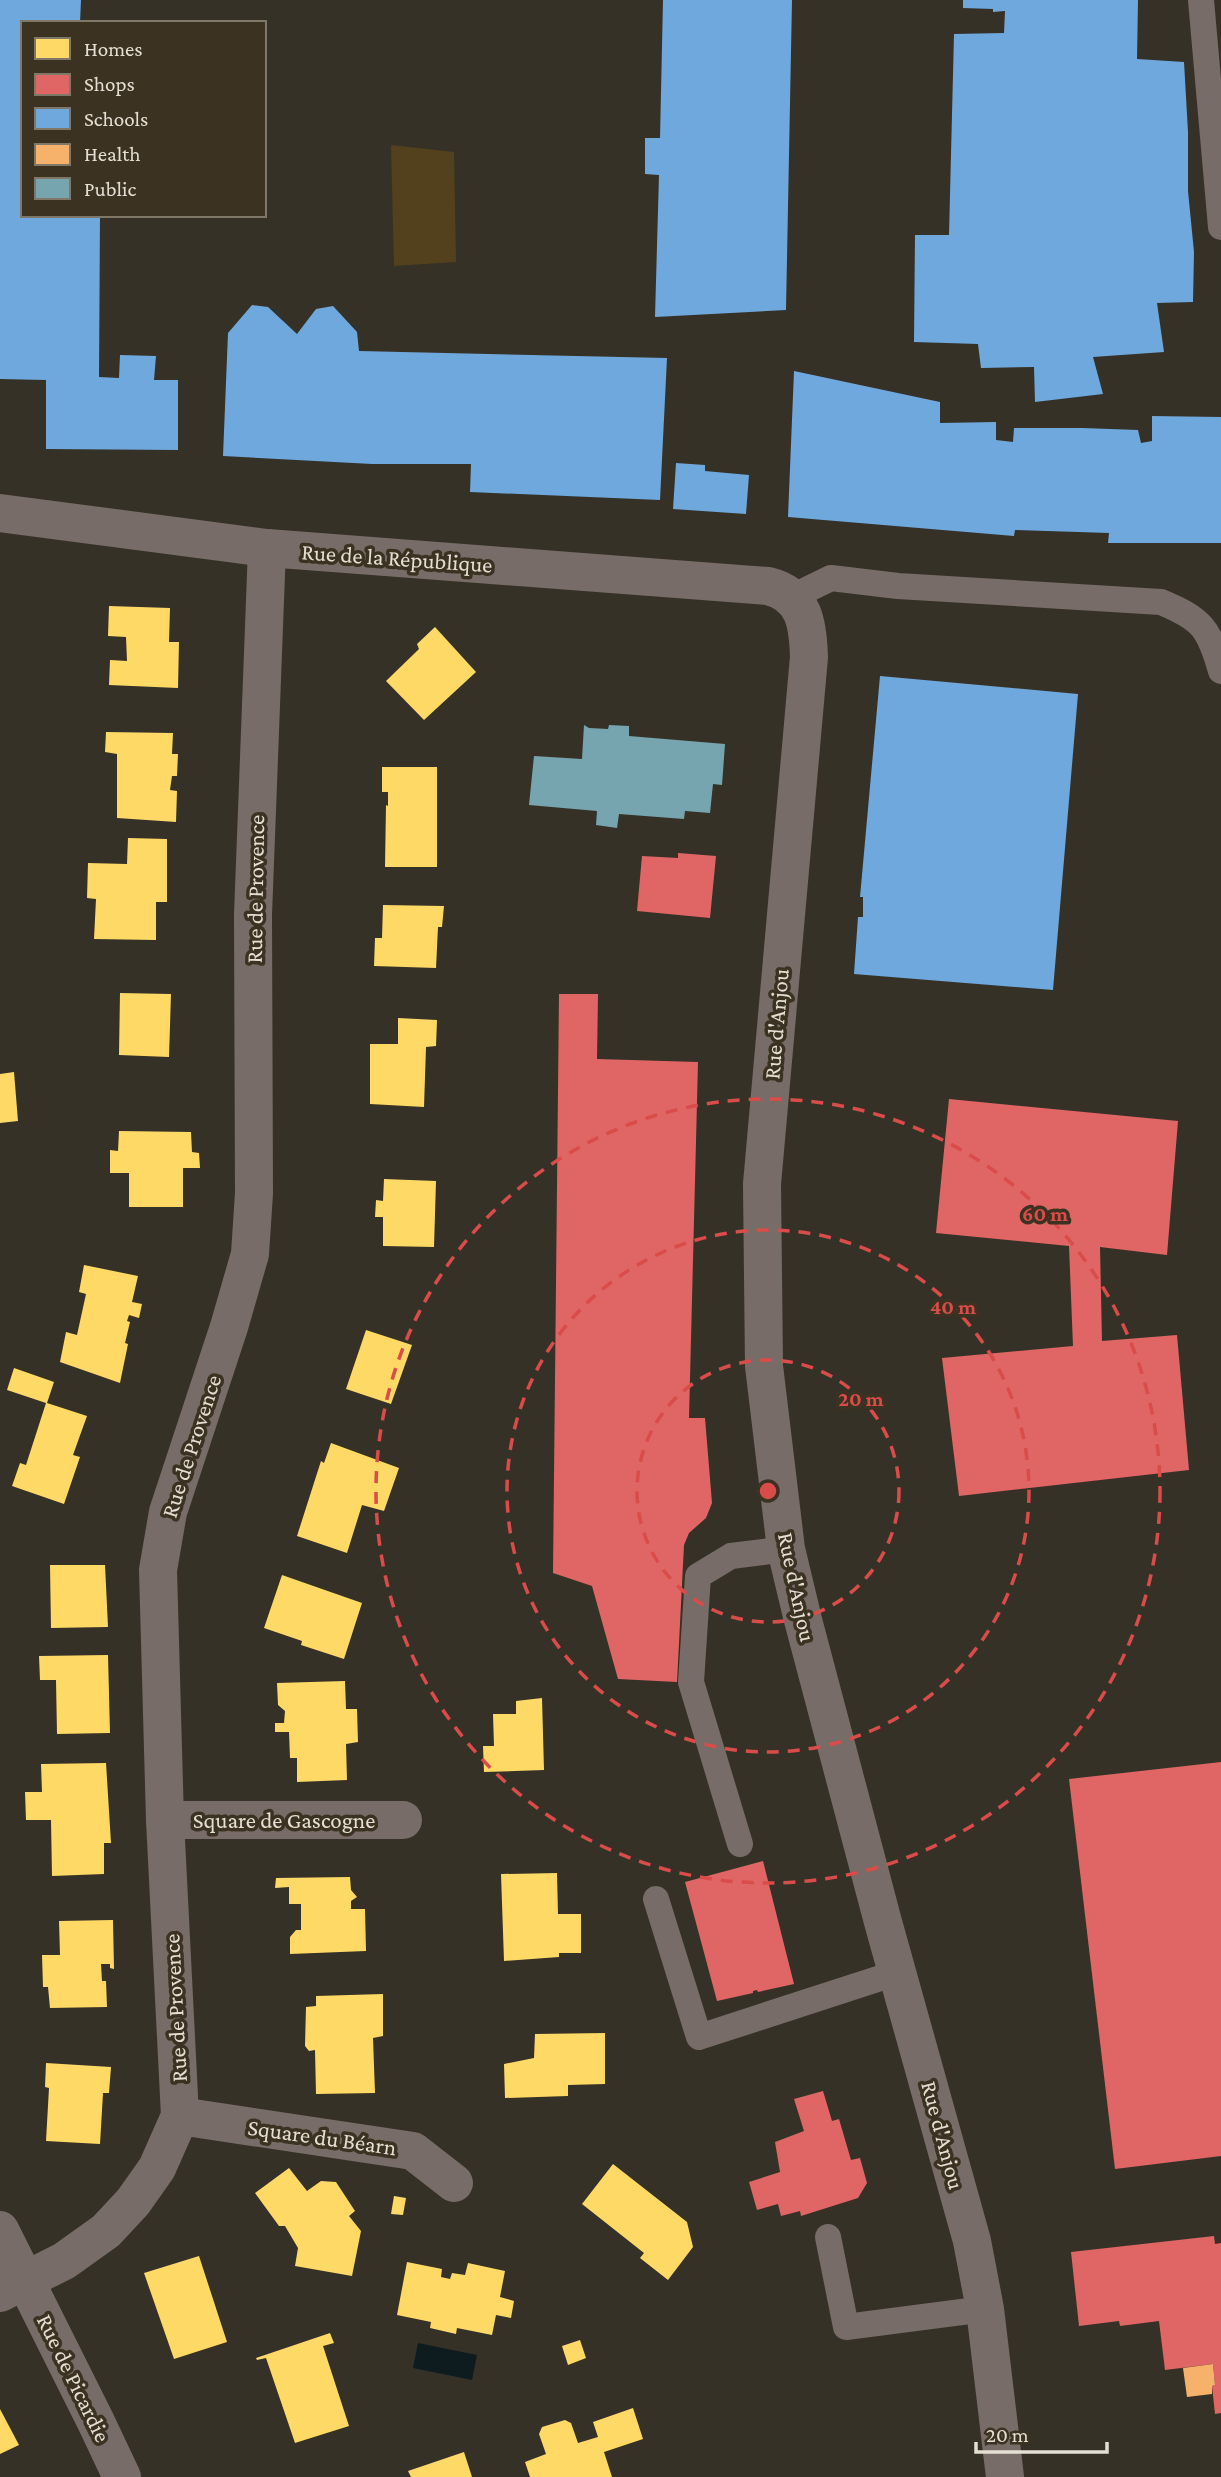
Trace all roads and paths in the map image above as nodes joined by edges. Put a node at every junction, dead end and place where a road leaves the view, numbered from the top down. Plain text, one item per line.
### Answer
1 (1201, 0) edge
2 (1221, 226) edge
3 (0, 513) edge
4 (267, 548) junction
5 (792, 597) junction
6 (1221, 671) edge
7 (786, 1549) junction
8 (165, 1820) junction
9 (403, 1820) dead end
10 (740, 1844) dead end
11 (656, 1899) dead end
12 (896, 1973) junction
13 (180, 2116) junction
14 (454, 2183) dead end
15 (0, 2230) edge
16 (828, 2237) dead end
17 (13, 2286) edge
18 (985, 2309) junction
19 (122, 2477) edge
20 (1005, 2477) edge

1 - 2 lane
3 - 4 street, Rue de la République
4 - 5 street, Rue de la République
4 - 8 street, Rue de Provence
5 - 6 lane
5 - 7 street, Rue d'Anjou
7 - 10 lane
7 - 12 street, Rue d'Anjou
8 - 9 street, Square de Gascogne
8 - 13 street, Rue de Provence
11 - 12 lane
12 - 18 street, Rue d'Anjou
13 - 14 street, Square du Béarn
13 - 17 street, Rue de Provence
15 - 17 street, Rue de Picardie
16 - 18 lane
17 - 19 street, Rue de Picardie
18 - 20 street, Rue d'Anjou

